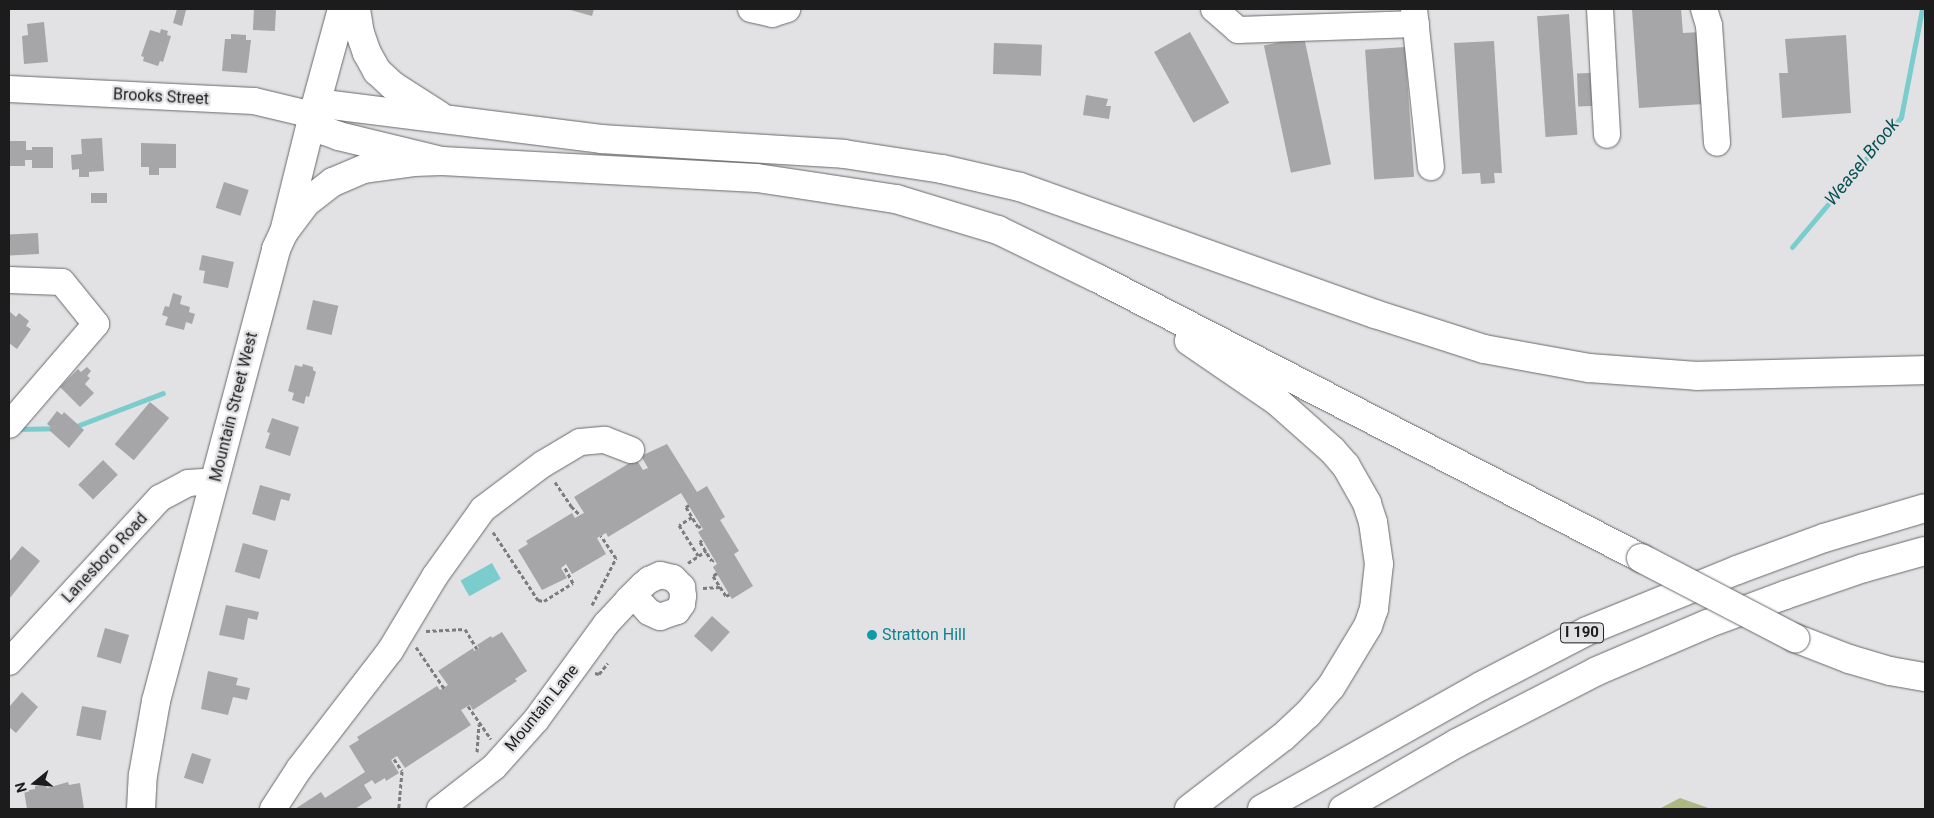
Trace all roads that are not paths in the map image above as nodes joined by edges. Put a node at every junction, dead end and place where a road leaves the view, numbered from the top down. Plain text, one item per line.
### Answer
1 (342, 9) edge
2 (356, 9) edge
3 (751, 9) edge
4 (787, 9) edge
5 (1214, 9) edge
6 (1600, 9) edge
7 (1704, 9) edge
8 (1415, 16) edge
9 (9, 89) edge
10 (313, 115) junction
11 (446, 120) junction
12 (1607, 135) dead end
13 (1717, 143) dead end
14 (442, 161) junction
15 (1431, 167) dead end
16 (284, 232) junction
17 (9, 280) edge
18 (1122, 290) junction
19 (1925, 370) edge
20 (9, 425) edge
21 (631, 450) dead end
22 (216, 481) junction
23 (1925, 508) edge
24 (1925, 551) edge
25 (633, 595) dead end
26 (9, 662) edge
27 (1925, 676) edge
28 (141, 809) edge
29 (273, 809) edge
30 (440, 809) edge
31 (1189, 809) edge
32 (1262, 809) edge
33 (1343, 809) edge

1 - 10 main road, Mountain Street West
2 - 11 main road
3 - 4 street
5 - 8 street
6 - 12 street
7 - 13 street
8 - 15 street
9 - 10 street, Brooks Street
10 - 11 main road
10 - 14 main road
10 - 16 main road, Mountain Street West
11 - 19 main road
14 - 16 main road
14 - 18 main road
16 - 22 main road, Mountain Street West
17 - 20 street
18 - 27 main road, bridge
18 - 31 main road
21 - 29 street
22 - 26 street, Lanesboro Road
22 - 28 main road, Mountain Street West
23 - 32 main road, I 190
24 - 33 main road, I 190
25 - 30 street, Mountain Lane

